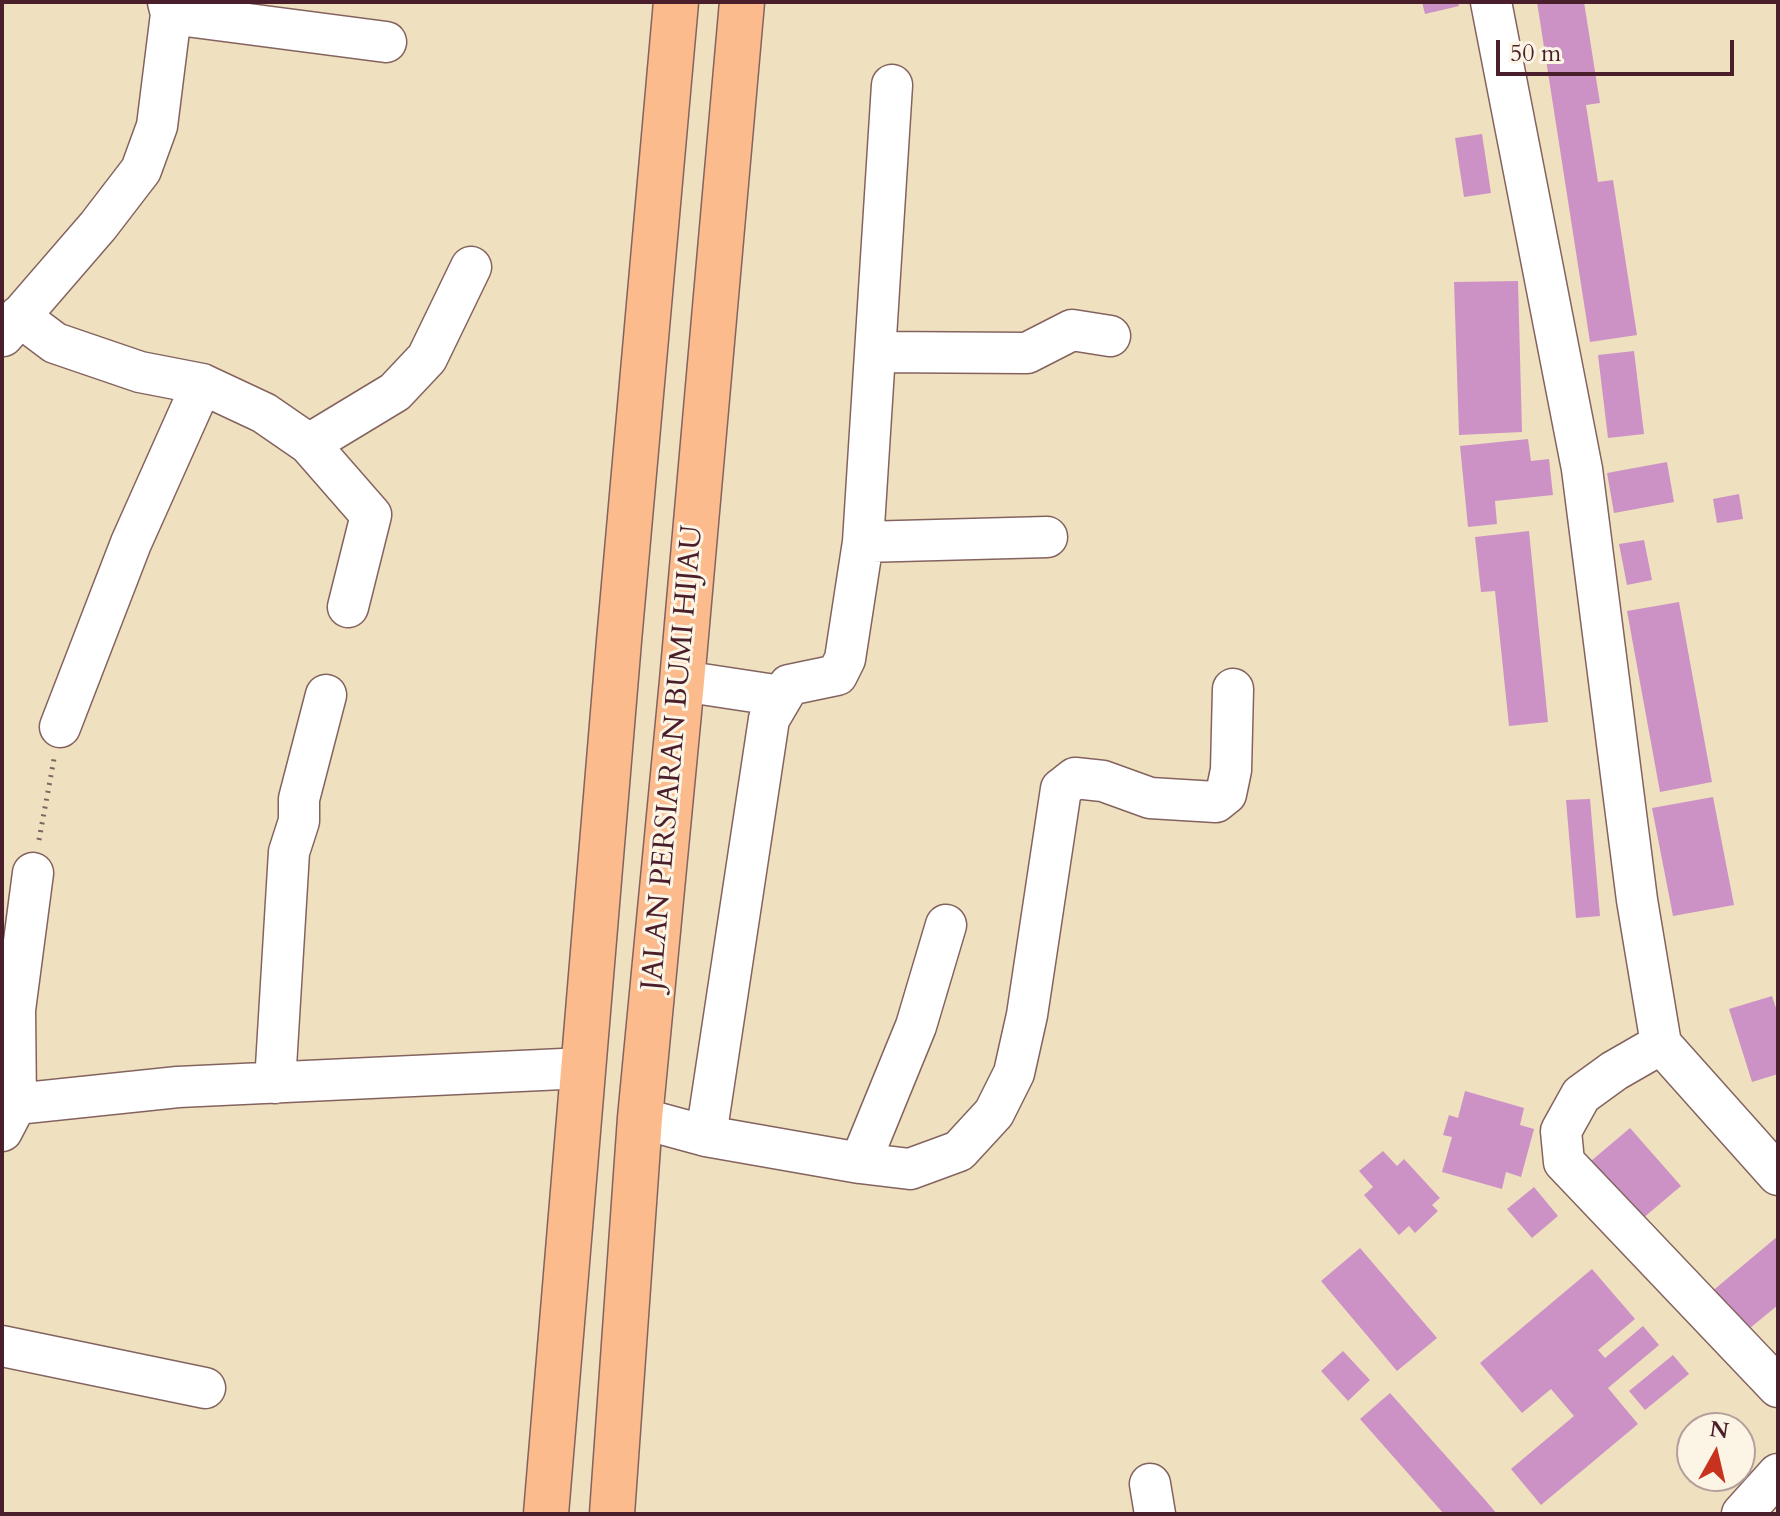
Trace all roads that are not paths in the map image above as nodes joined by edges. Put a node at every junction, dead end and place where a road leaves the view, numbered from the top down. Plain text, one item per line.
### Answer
1 (676, 2) edge
2 (742, 2) edge
3 (1491, 2) edge
4 (170, 8) edge
5 (386, 42) dead end
6 (892, 85) dead end
7 (471, 267) dead end
8 (651, 293) junction
9 (716, 299) junction
10 (10, 327) edge
11 (1110, 336) dead end
12 (876, 352) junction
13 (202, 384) junction
14 (309, 444) junction
15 (1047, 537) dead end
16 (863, 542) junction
17 (348, 607) dead end
18 (682, 681) junction
19 (1233, 689) dead end
20 (326, 695) dead end
21 (781, 696) junction
22 (60, 727) road end
23 (33, 873) road end
24 (946, 925) dead end
25 (1661, 1044) junction
26 (584, 1068) junction
27 (275, 1083) junction
28 (9, 1118) edge
29 (640, 1118) junction
30 (706, 1136) junction
31 (860, 1163) junction
32 (1778, 1175) edge
33 (2, 1346) edge
34 (1778, 1387) edge
35 (205, 1388) dead end
36 (1778, 1474) edge
37 (546, 1514) edge
38 (612, 1514) edge
39 (1742, 1514) edge

1 - 8 main road
2 - 9 main road, JALAN PERSIARAN BUMI HIJAU
3 - 25 street
4 - 5 street
4 - 10 street
6 - 12 street
7 - 14 street
8 - 9 main road
8 - 26 main road
9 - 18 main road, JALAN PERSIARAN BUMI HIJAU
10 - 13 street
11 - 12 street
12 - 16 street
13 - 14 street
13 - 22 street
14 - 17 street
15 - 16 street
16 - 21 street
18 - 21 street
18 - 29 main road, JALAN PERSIARAN BUMI HIJAU
19 - 31 street
20 - 27 street
21 - 30 street
23 - 28 street
24 - 31 street
25 - 32 street
25 - 34 street
26 - 27 street
26 - 37 main road
27 - 28 street
29 - 30 street
29 - 38 main road, JALAN PERSIARAN BUMI HIJAU
30 - 31 street
33 - 35 street
36 - 39 street

